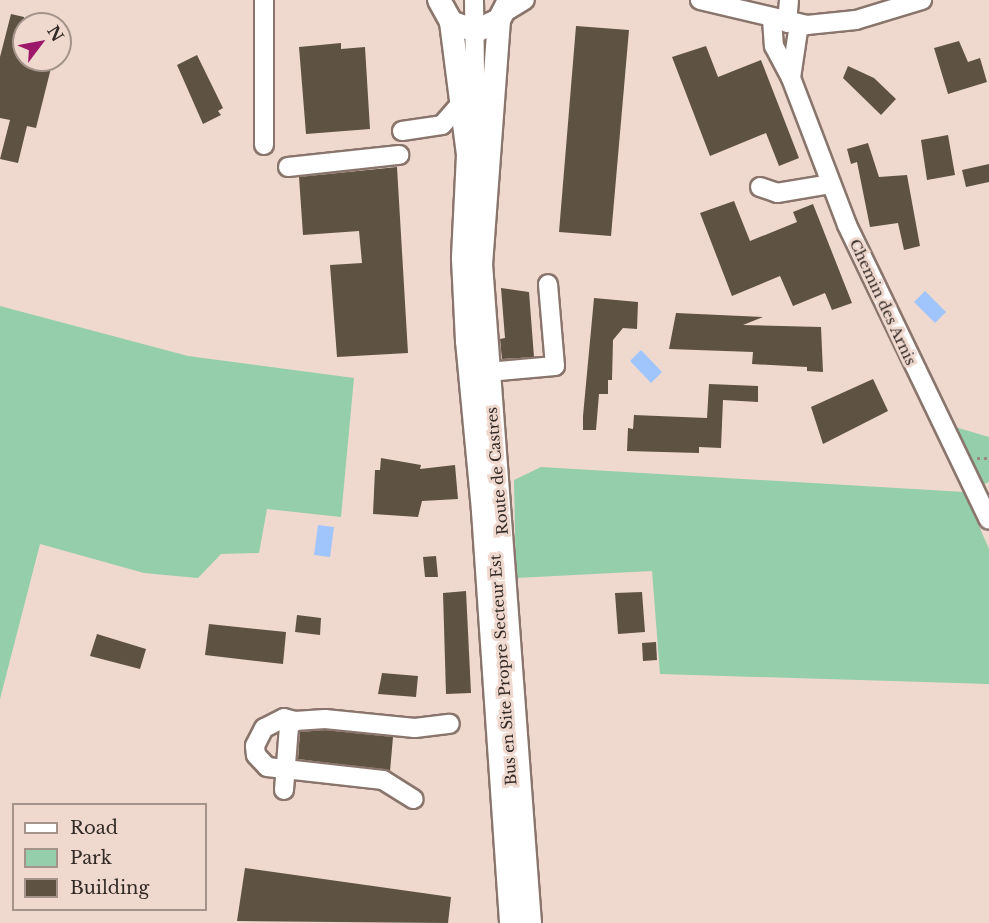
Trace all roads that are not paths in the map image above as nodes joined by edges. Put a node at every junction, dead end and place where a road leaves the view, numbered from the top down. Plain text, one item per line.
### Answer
1 (264, 0) edge
2 (439, 0) edge
3 (474, 0) edge
4 (525, 0) edge
5 (700, 0) edge
6 (789, 0) edge
7 (922, 0) edge
8 (505, 11) edge
9 (777, 17) edge
10 (451, 22) junction
11 (476, 31) junction
12 (791, 78) junction
13 (468, 100) junction
14 (402, 131) dead end
15 (264, 145) dead end
16 (399, 155) dead end
17 (288, 167) dead end
18 (831, 184) junction
19 (760, 188) dead end
20 (548, 284) dead end
21 (488, 372) junction
22 (989, 520) edge
23 (292, 724) junction
24 (450, 724) dead end
25 (286, 771) junction
26 (284, 790) dead end
27 (414, 800) dead end
28 (525, 848) junction
29 (508, 874) junction
30 (511, 923) edge
31 (520, 923) edge
32 (530, 923) edge

1 - 15 street
2 - 10 main road, Route de Castres
3 - 11 street, Bus en Site Propre Secteur Est
4 - 8 street
5 - 9 street
6 - 9 street
7 - 9 street
8 - 11 main road
8 - 21 main road, Route de Castres
9 - 12 street, Chemin des Arnis
9 - 12 street, Chemin des Arnis
10 - 11 main road
10 - 13 main road, Route de Castres
11 - 13 street, Bus en Site Propre Secteur Est
12 - 18 street, Chemin des Arnis
13 - 14 street
13 - 28 street, Bus en Site Propre Secteur Est
13 - 29 main road, Route de Castres
16 - 17 street
18 - 19 street
18 - 22 street, Chemin des Arnis
20 - 21 street
21 - 28 main road, Route de Castres
23 - 24 street
23 - 25 street
23 - 25 street
25 - 26 street
25 - 27 street
28 - 32 main road, Route de Castres
29 - 30 main road, Route de Castres
29 - 31 street

